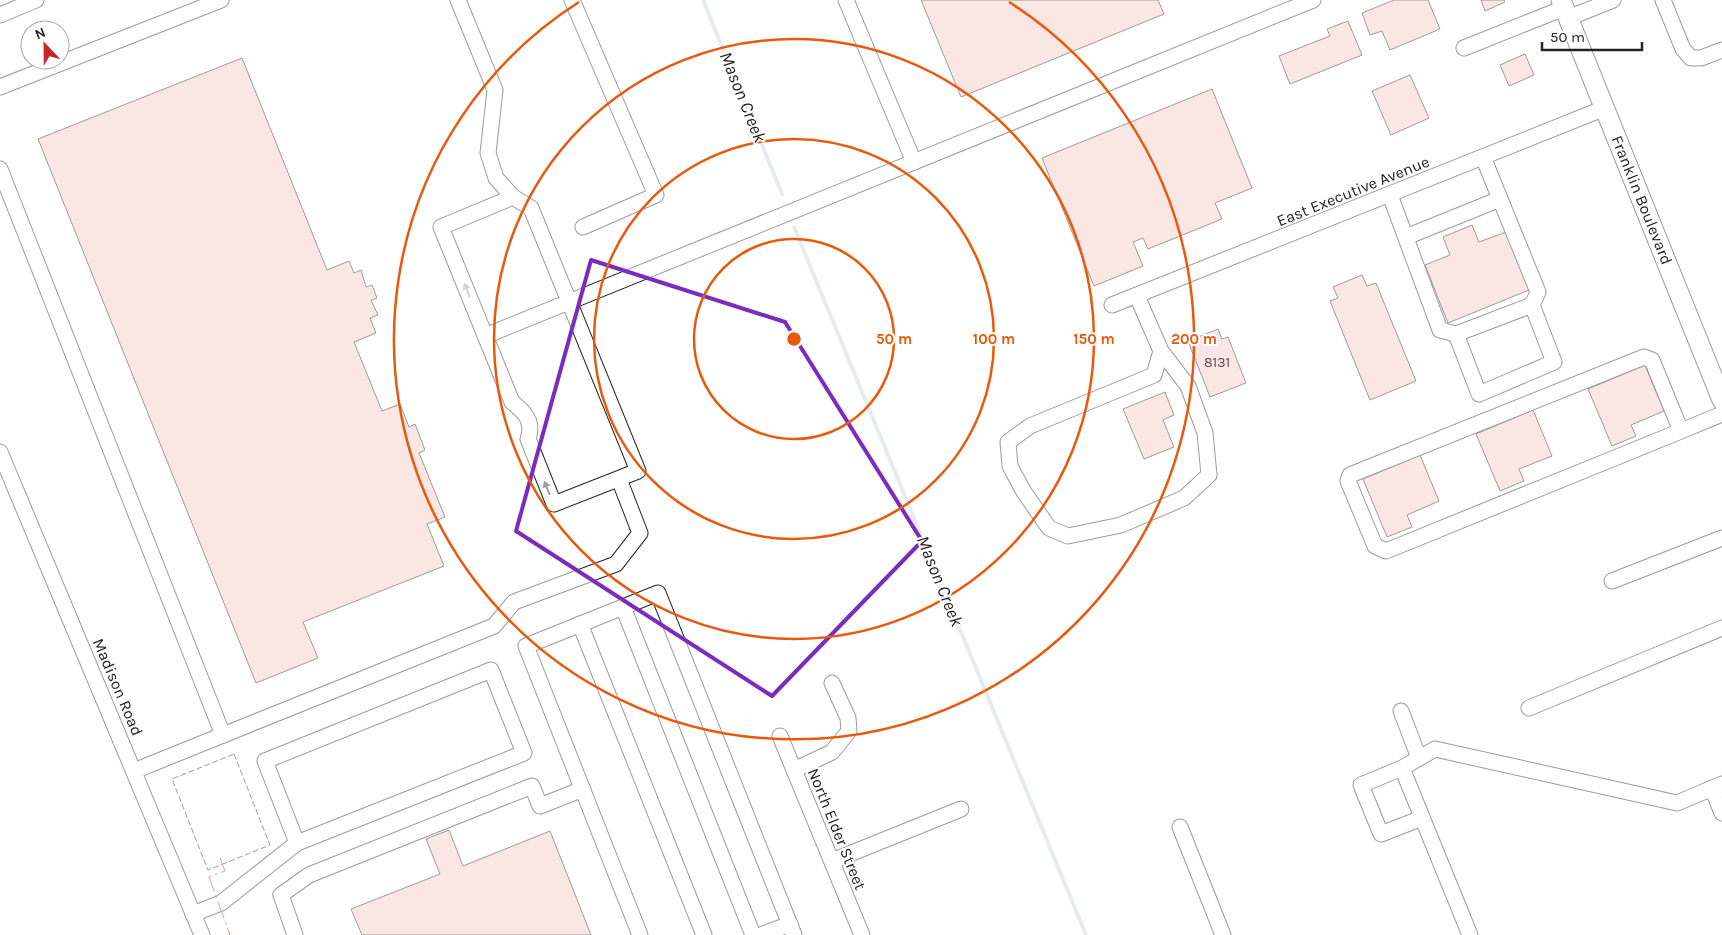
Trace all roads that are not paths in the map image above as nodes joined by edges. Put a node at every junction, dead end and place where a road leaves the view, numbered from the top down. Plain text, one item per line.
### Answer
1 (36, 0) edge
2 (221, 0) edge
3 (458, 0) edge
4 (572, 0) edge
5 (846, 0) edge
6 (1313, 0) edge
7 (1613, 0) edge
8 (1663, 0) edge
9 (1565, 9) edge
10 (0, 14) edge
11 (1464, 48) dead end
12 (1722, 50) edge
13 (0, 88) edge
14 (1605, 108) junction
15 (1483, 157) junction
16 (914, 162) junction
17 (0, 169) edge
18 (1390, 195) junction
19 (1500, 199) junction
20 (506, 200) junction
21 (583, 227) dead end
22 (1406, 237) junction
23 (1137, 296) junction
24 (569, 303) junction
25 (1112, 305) dead end
26 (1532, 305) junction
27 (1456, 334) junction
28 (485, 336) junction
29 (1161, 351) junction
30 (1722, 400) edge
31 (1722, 414) edge
32 (1681, 431) junction
33 (0, 452) edge
34 (619, 479) junction
35 (1722, 538) edge
36 (1612, 581) dead end
37 (623, 607) junction
38 (580, 624) junction
39 (1722, 628) edge
40 (832, 683) dead end
41 (1529, 708) dead end
42 (1401, 711) dead end
43 (223, 735) junction
44 (780, 736) dead end
45 (1420, 758) junction
46 (1402, 768) junction
47 (794, 770) junction
48 (134, 771) junction
49 (1717, 786) edge
50 (583, 790) junction
51 (961, 809) dead end
52 (1722, 813) edge
53 (1422, 818) junction
54 (1180, 827) dead end
55 (297, 843) junction
56 (832, 861) junction
57 (193, 914) junction
58 (792, 929) edge
59 (202, 935) edge
60 (295, 935) edge
61 (640, 935) edge
62 (704, 935) edge
63 (753, 935) edge
64 (761, 935) edge
65 (862, 935) edge
66 (1223, 935) edge
67 (1470, 935) edge

1 - 10 street
2 - 13 street
3 - 20 street
4 - 21 street
5 - 16 street
6 - 16 street
7 - 9 street
8 - 12 street
9 - 11 street
9 - 14 main road, Franklin Boulevard
14 - 15 street, East Executive Avenue
14 - 30 main road, Franklin Boulevard
15 - 18 street, East Executive Avenue
15 - 19 street
16 - 24 street
17 - 43 street
18 - 22 street
18 - 23 street, East Executive Avenue
19 - 22 street
19 - 26 street
20 - 24 street
28 -> 20 street
22 - 27 street
23 - 25 street, East Executive Avenue
23 - 29 street
24 - 28 street
24 - 34 street
26 - 27 street
26 - 27 street
34 -> 28 street
29 - 29 street
31 - 32 street
32 - 32 street
33 - 48 street, Madison Road
34 - 43 street
35 - 36 street
37 - 38 street
37 - 58 street
37 - 63 street
38 - 50 street
38 - 62 street
39 - 41 street
40 - 47 street
42 - 45 street
43 - 48 street
44 - 47 street, North Elder Street
45 - 46 street
45 - 49 street
46 - 53 street
46 - 53 street
47 - 56 street, North Elder Street
48 - 57 street, Madison Road
49 - 52 street
50 - 60 street
50 - 61 street
51 - 56 street
53 - 67 street
54 - 66 street
55 - 55 street
55 - 57 street
56 - 65 street, North Elder Street
57 - 59 street, Madison Road
58 - 64 street

